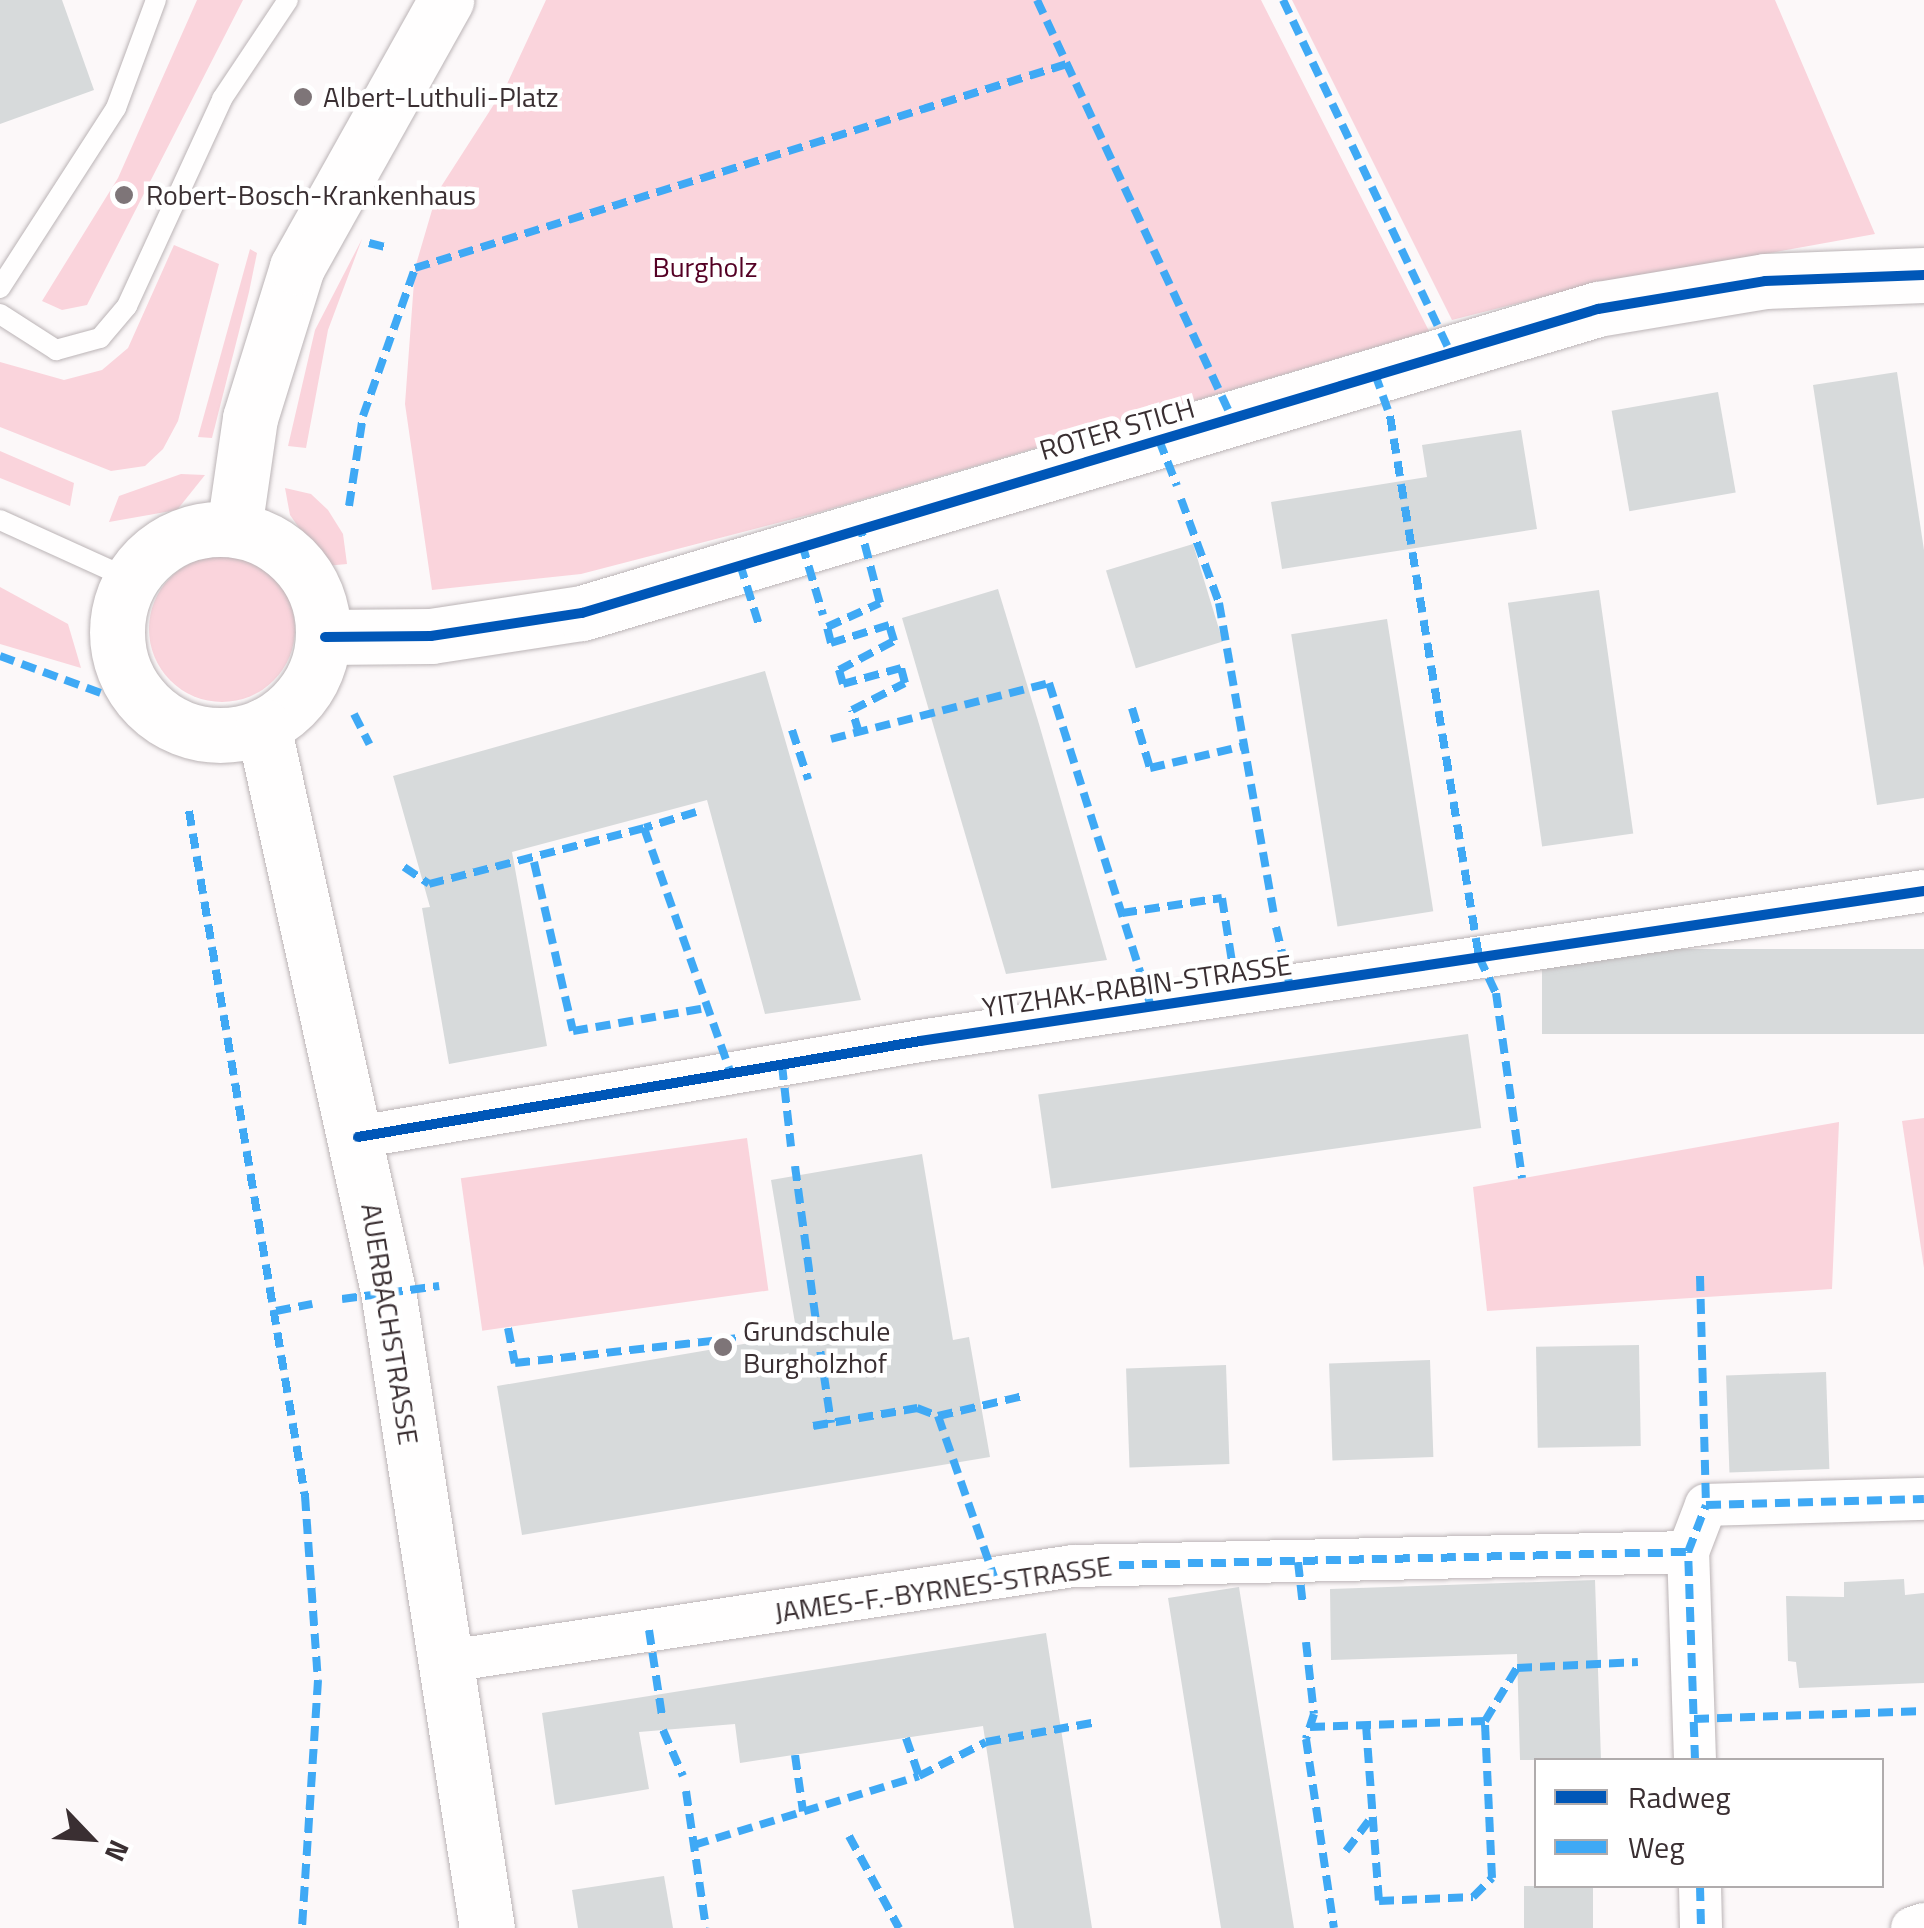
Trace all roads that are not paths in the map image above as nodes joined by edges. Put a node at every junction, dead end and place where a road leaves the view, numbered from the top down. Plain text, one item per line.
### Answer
1 (156, 0) edge
2 (288, 0) edge
3 (446, 0) edge
4 (1924, 275) edge
5 (0, 288) edge
6 (0, 314) edge
7 (0, 520) edge
8 (234, 529) junction
9 (132, 580) junction
10 (324, 638) junction
11 (263, 726) junction
12 (1924, 891) edge
13 (358, 1137) junction
14 (1924, 1499) edge
15 (1688, 1552) junction
16 (442, 1662) junction
17 (1695, 1758) edge
18 (1700, 1888) edge
19 (1924, 1924) edge
20 (487, 1928) edge
21 (1701, 1928) edge
22 (1912, 1928) edge

1 - 5 lane
2 - 6 lane
3 - 8 main road
4 - 10 main road, ROTER STICH
7 - 9 lane
8 - 9 main road
8 - 10 main road
9 - 11 main road
10 - 11 main road
11 - 13 main road, AUERBACHSTRASSE
12 - 13 street, YITZHAK-RABIN-STRASSE
13 - 16 main road, AUERBACHSTRASSE
14 - 15 street
15 - 16 street, JAMES-F.-BYRNES-STRASSE
15 - 17 street
16 - 20 main road, AUERBACHSTRASSE
18 - 21 street
19 - 22 street

